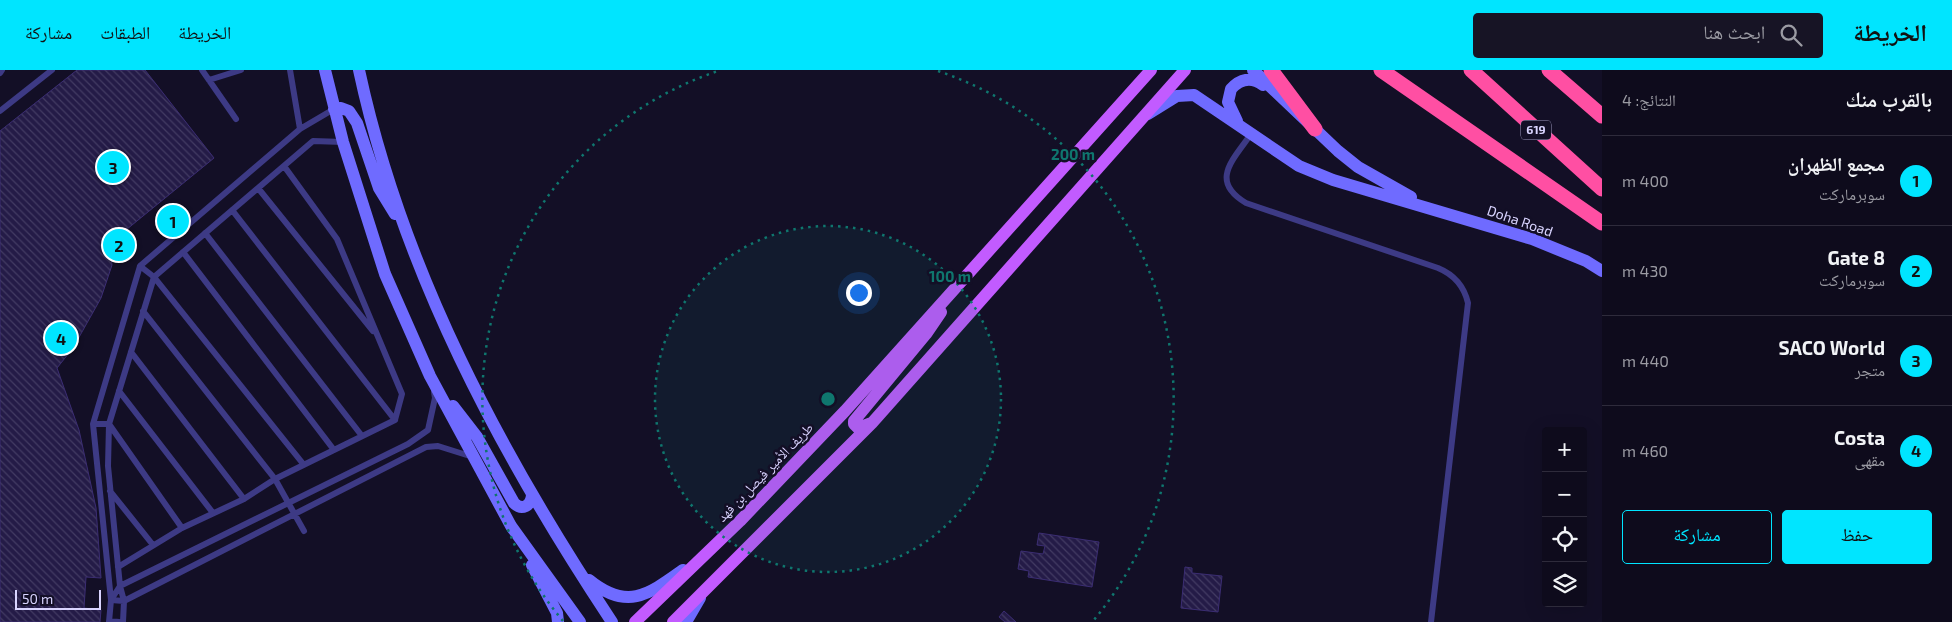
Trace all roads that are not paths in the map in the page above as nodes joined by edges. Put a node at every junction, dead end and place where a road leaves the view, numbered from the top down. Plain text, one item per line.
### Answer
1 (2, 70) edge
2 (52, 70) edge
3 (202, 70) edge
4 (241, 70) edge
5 (290, 70) edge
6 (325, 70) edge
7 (359, 70) edge
8 (1151, 70) edge
9 (1184, 70) edge
10 (1253, 70) edge
11 (1271, 70) edge
12 (1380, 70) edge
13 (1471, 70) edge
14 (1549, 70) edge
15 (0, 73) edge
16 (208, 80) junction
17 (1283, 99) junction
18 (334, 109) junction
19 (0, 111) edge
20 (1145, 115) junction
21 (1602, 116) edge
22 (236, 119) dead end
23 (1239, 124) junction
24 (300, 129) junction
25 (1315, 129) junction
26 (1251, 134) junction
27 (343, 142) junction
28 (284, 166) junction
29 (258, 188) junction
30 (1602, 189) edge
31 (1426, 206) junction
32 (232, 210) junction
33 (1602, 223) edge
34 (404, 229) junction
35 (205, 233) junction
36 (182, 252) junction
37 (974, 265) junction
38 (140, 266) junction
39 (1602, 272) edge
40 (154, 277) junction
41 (143, 311) junction
42 (378, 338) junction
43 (131, 352) junction
44 (430, 376) junction
45 (119, 391) junction
46 (395, 420) junction
47 (872, 423) junction
48 (93, 424) junction
49 (109, 424) junction
50 (362, 436) junction
51 (334, 450) junction
52 (473, 457) junction
53 (304, 465) junction
54 (276, 479) junction
55 (110, 491) junction
56 (532, 495) junction
57 (244, 498) junction
58 (290, 502) junction
59 (213, 514) junction
60 (294, 514) junction
61 (511, 526) junction
62 (182, 528) junction
63 (304, 532) dead end
64 (153, 545) junction
65 (706, 554) junction
66 (118, 567) junction
67 (579, 572) junction
68 (120, 586) junction
69 (703, 592) junction
70 (111, 600) junction
71 (124, 601) junction
72 (109, 622) edge
73 (118, 622) edge
74 (123, 622) edge
75 (558, 622) edge
76 (580, 622) edge
77 (612, 622) edge
78 (635, 622) edge
79 (673, 622) edge
80 (686, 622) edge
81 (1431, 622) edge

1 - 15 lane
2 - 19 lane
3 - 16 lane
4 - 16 lane
5 - 24 lane
6 - 18 street
7 - 34 street
8 - 37 main road, طريف الأمير فيصل بن فهد
9 - 20 main road
10 - 17 street
11 - 25 highway
12 - 33 highway
13 - 30 highway, 619
14 - 21 highway
16 - 22 lane
17 - 23 street
17 - 25 street
18 - 24 lane
18 - 27 street
18 - 34 street
20 - 23 street
20 - 47 main road
23 - 26 street
24 - 38 lane
25 - 31 street
26 - 31 street
26 - 81 lane
27 - 28 lane
27 - 44 street
28 - 29 lane
28 - 42 lane
29 - 32 lane
29 - 42 lane
31 - 39 street, Doha Road
32 - 35 lane
32 - 46 lane
34 - 56 street
35 - 36 lane
35 - 50 lane
36 - 40 lane
36 - 51 lane
37 - 47 main road
37 - 65 main road, طريف الأمير فيصل بن فهد
38 - 40 lane
38 - 48 lane
40 - 41 lane
40 - 53 lane
41 - 43 lane
41 - 54 lane
42 - 46 lane
43 - 45 lane
43 - 57 lane
44 - 52 street
44 - 56 street
44 - 58 lane
45 - 49 lane
45 - 59 lane
46 - 50 lane
47 - 69 main road
48 - 49 lane
48 - 70 lane
49 - 55 lane
49 - 62 lane
50 - 51 lane
51 - 53 lane
52 - 60 lane
52 - 61 street
53 - 54 lane
54 - 57 lane
54 - 58 lane
55 - 64 lane
55 - 66 lane
56 - 67 street
57 - 59 lane
58 - 60 lane
58 - 68 lane
59 - 62 lane
60 - 63 lane
60 - 71 lane
61 - 75 street
61 - 76 street
62 - 64 lane
64 - 66 lane
65 - 67 street
65 - 78 main road, طريف الأمير فيصل بن فهد
66 - 68 lane
67 - 77 street
68 - 70 lane
68 - 71 lane
69 - 79 main road
69 - 80 street
70 - 71 lane
70 - 72 lane
71 - 74 lane
72 - 73 lane

